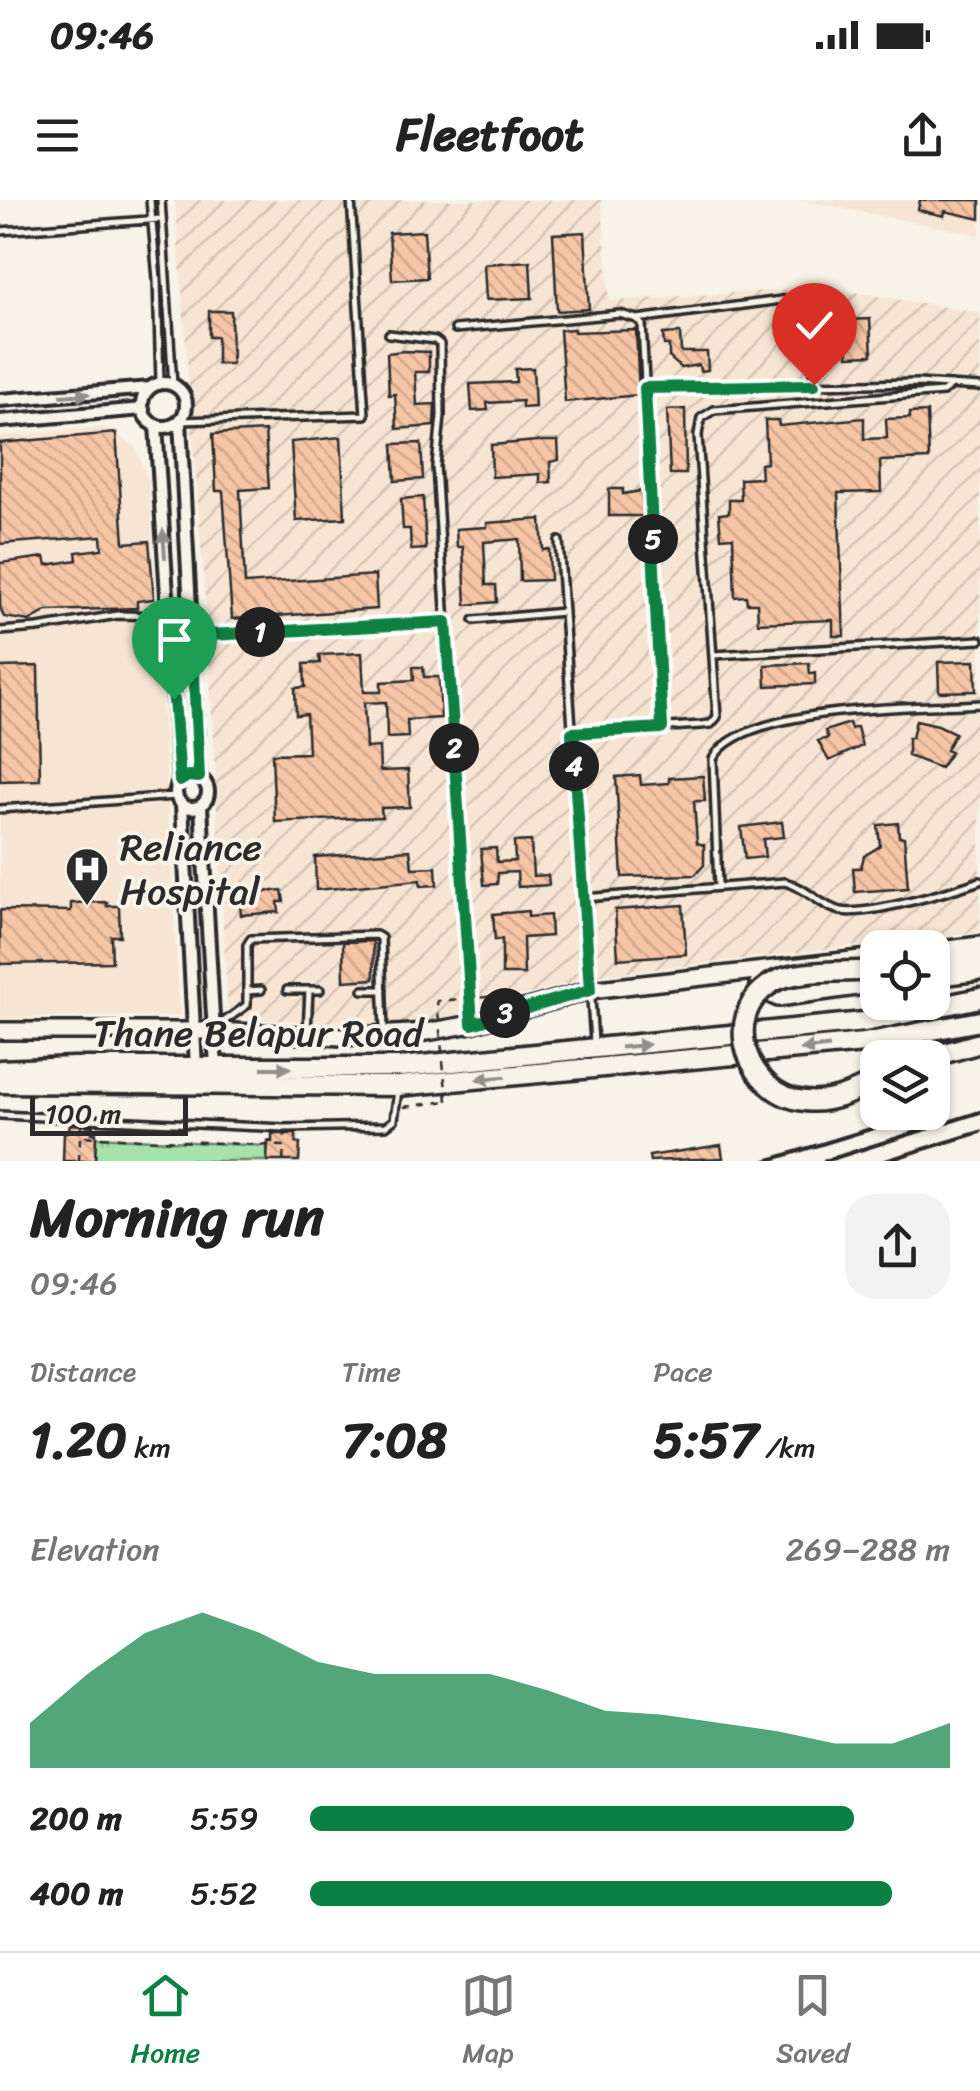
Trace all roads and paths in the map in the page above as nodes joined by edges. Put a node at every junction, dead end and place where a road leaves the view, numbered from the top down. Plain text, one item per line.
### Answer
1 (150, 200) edge
2 (160, 200) edge
3 (351, 200) edge
4 (152, 220) junction
5 (161, 220) junction
6 (0, 231) edge
7 (637, 319) junction
8 (455, 329) dead end
9 (389, 334) dead end
10 (161, 385) junction
11 (814, 385) junction
12 (952, 386) junction
13 (645, 388) junction
14 (980, 388) edge
15 (0, 400) edge
16 (143, 409) junction
17 (180, 421) junction
18 (0, 422) edge
19 (156, 425) junction
20 (558, 541) dead end
21 (564, 612) junction
22 (169, 616) junction
23 (474, 620) dead end
24 (446, 622) junction
25 (0, 630) edge
26 (192, 636) junction
27 (980, 640) edge
28 (714, 655) junction
29 (980, 704) edge
30 (662, 728) junction
31 (572, 733) junction
32 (199, 777) junction
33 (180, 781) junction
34 (179, 800) junction
35 (201, 806) junction
36 (0, 809) edge
37 (980, 881) edge
38 (718, 886) junction
39 (584, 898) junction
40 (980, 945) edge
41 (950, 949) edge
42 (980, 958) edge
43 (860, 960) edge
44 (950, 962) edge
45 (860, 971) edge
46 (752, 972) junction
47 (980, 972) edge
48 (950, 976) edge
49 (469, 987) joint
50 (860, 987) edge
51 (247, 990) junction
52 (260, 990) dead end
53 (286, 990) dead end
54 (309, 990) junction
55 (320, 990) dead end
56 (364, 990) dead end
57 (383, 990) junction
58 (590, 990) junction
59 (517, 995) dead end
60 (980, 998) edge
61 (980, 1021) edge
62 (472, 1024) junction
63 (0, 1031) edge
64 (194, 1031) junction
65 (214, 1031) junction
66 (384, 1034) junction
67 (306, 1035) junction
68 (980, 1044) edge
69 (594, 1051) junction
70 (950, 1052) edge
71 (0, 1057) edge
72 (196, 1068) junction
73 (216, 1068) junction
74 (0, 1070) edge
75 (73, 1076) junction
76 (0, 1083) edge
77 (398, 1086) junction
78 (860, 1089) edge
79 (0, 1095) edge
80 (412, 1106) dead end
81 (0, 1115) edge
82 (81, 1118) junction
83 (285, 1128) junction
84 (80, 1136) junction
85 (284, 1146) junction
86 (79, 1161) edge
87 (283, 1161) edge

1 - 4 lane
2 - 5 lane
3 - 17 lane
4 - 5 lane
4 - 6 lane
4 - 10 lane
5 - 10 lane
7 - 8 lane
7 - 11 lane
7 - 13 lane
9 - 24 lane
15 -> 10 street
10 - 16 street
10 - 17 street
11 - 12 lane
11 - 13 lane
12 - 14 lane
12 - 28 lane
13 - 30 lane
16 - 18 street
16 - 19 street
17 - 19 street
17 - 26 street
22 -> 19 street
20 - 21 lane
21 - 23 lane
21 - 31 lane
22 - 25 lane
22 - 33 street
24 - 26 lane
24 - 49 lane
26 - 32 street
27 - 28 lane
28 - 30 lane
29 - 38 lane
30 - 31 lane
31 - 39 lane
32 - 33 street
32 - 35 street
33 - 34 street
34 - 35 street
34 - 36 lane
34 - 64 street
35 - 65 street
37 - 38 lane
38 - 39 lane
39 - 58 lane
40 - 41 street
42 - 44 main road
43 - 46 street
45 - 78 main road, bridge
46 - 50 street
46 - 58 street
47 - 48 street
49 - 62 path
51 - 52 lane
51 - 57 lane
51 - 65 lane
53 - 54 lane
54 - 55 lane
54 - 67 lane
56 - 57 lane
57 - 66 lane
58 - 62 street
58 - 69 lane
59 - 80 path, bridge
69 -> 60 main road, Thane Belapur Road
61 -> 77 main road, Thane Belapur Road
62 - 66 street
63 - 64 street
64 - 65 street
64 - 72 street
65 - 67 street
65 - 73 street
66 - 67 street
68 - 70 main road
73 -> 69 main road, Thane Belapur Road
71 - 75 main road
72 - 73 main road, Thane Belapur Road
72 - 75 main road, Thane Belapur Road
74 - 75 main road
75 - 76 main road
75 - 77 main road, Thane Belapur Road
75 - 79 main road
77 - 83 lane
81 - 82 lane
82 - 83 lane
82 - 84 path
83 - 85 path
84 - 85 path
84 - 86 path
85 - 87 path

